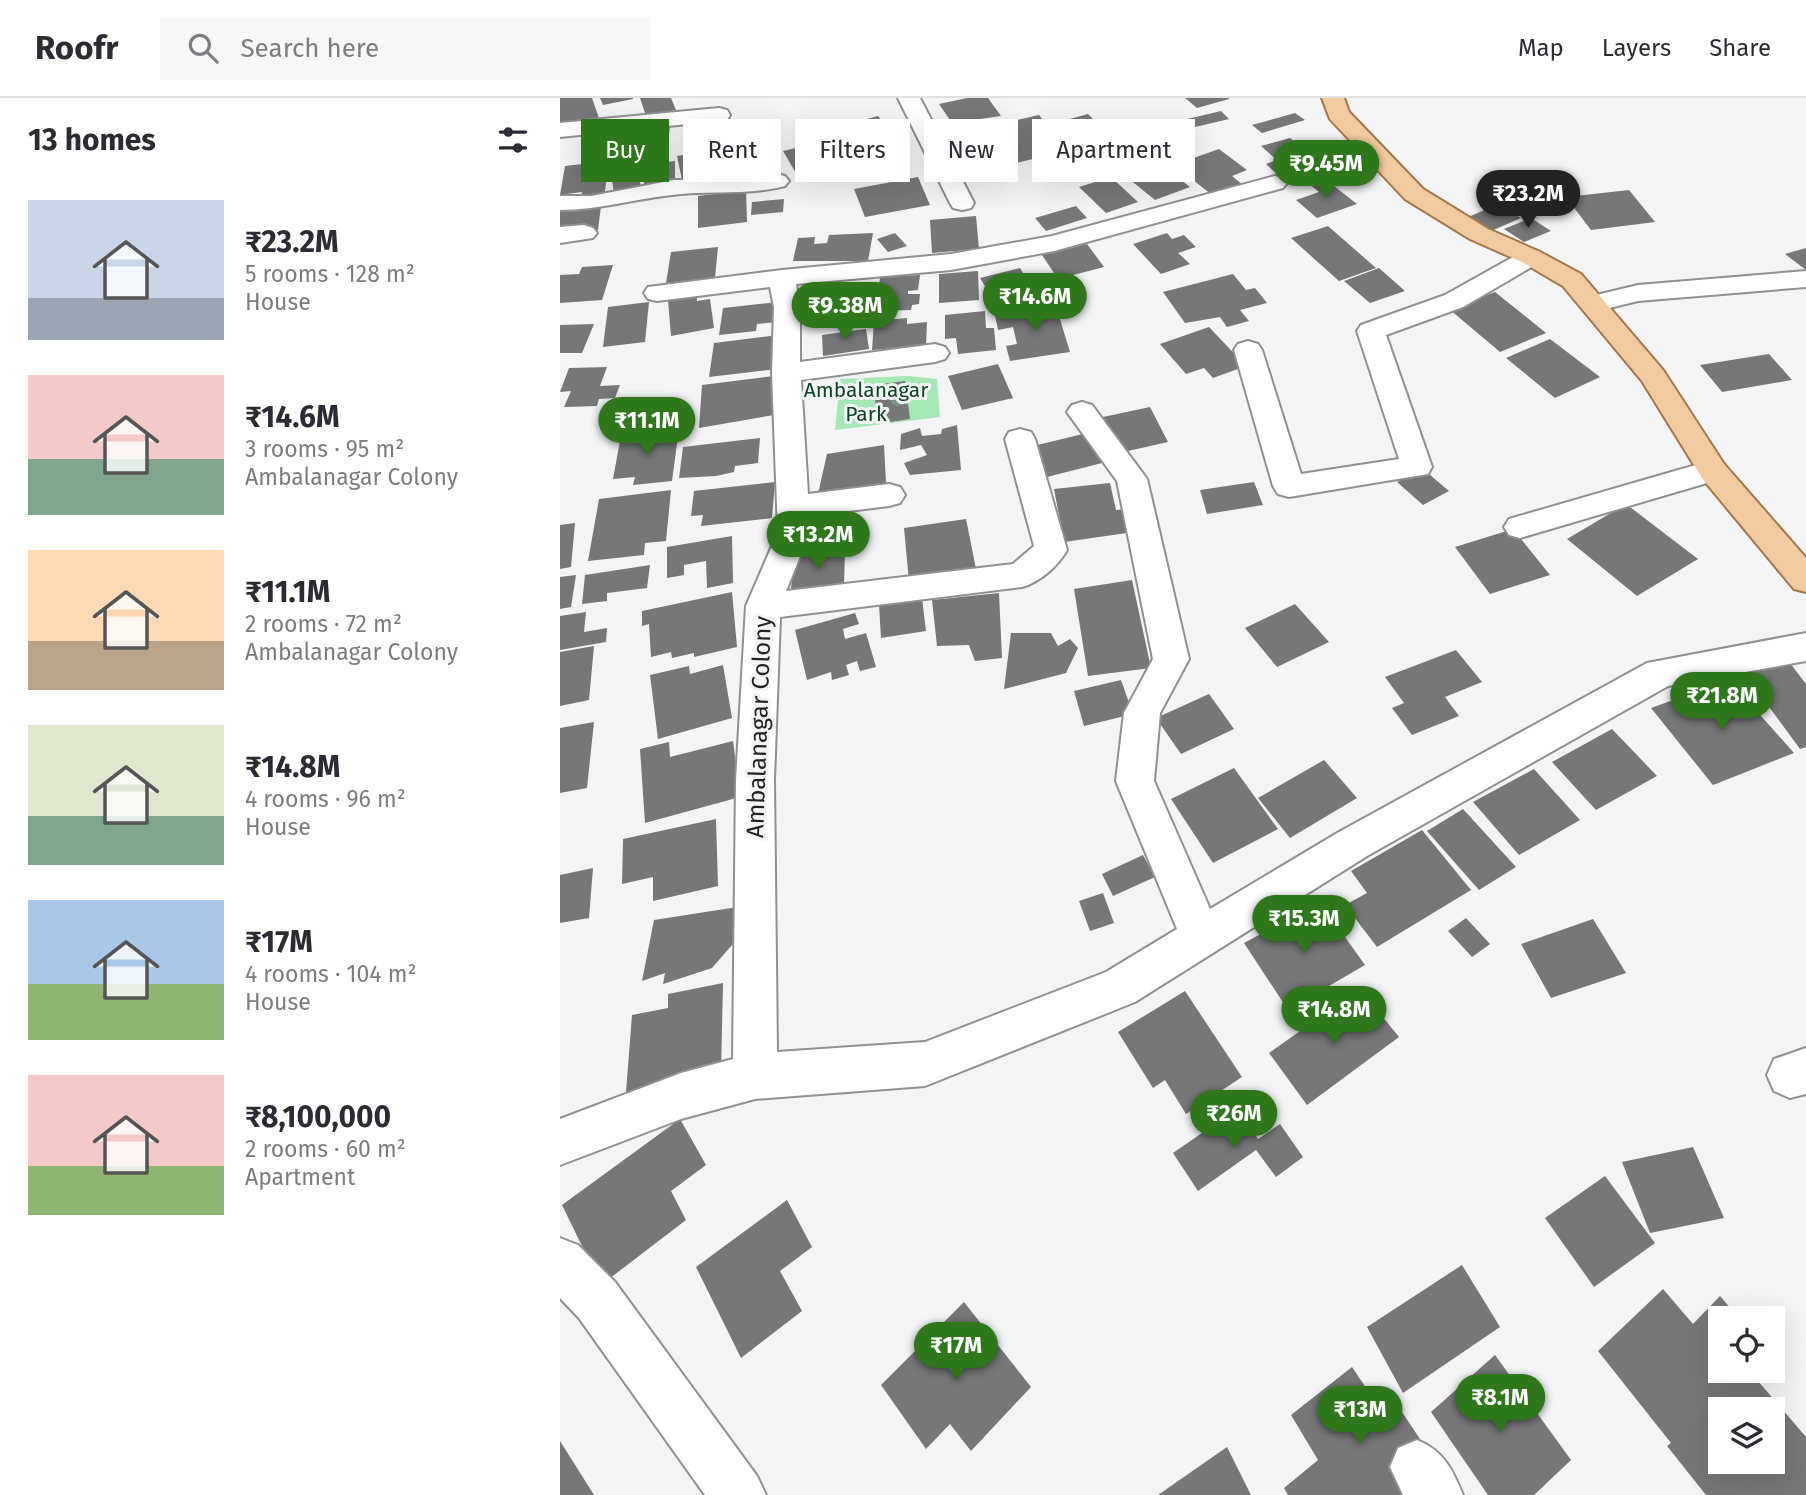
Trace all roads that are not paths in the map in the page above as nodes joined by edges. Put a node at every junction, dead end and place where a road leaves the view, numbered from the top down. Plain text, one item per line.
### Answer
1 (909, 98) edge
2 (1333, 98) edge
3 (719, 115) dead end
4 (560, 130) edge
5 (769, 182) edge
6 (1275, 183) road end
7 (560, 203) edge
8 (962, 203) dead end
9 (1531, 257) junction
10 (782, 278) junction
11 (1806, 279) edge
12 (657, 293) dead end
13 (1593, 304) junction
14 (1248, 351) dead end
15 (935, 353) dead end
16 (786, 373) junction
17 (1082, 412) dead end
18 (1020, 439) dead end
19 (1713, 471) junction
20 (889, 495) dead end
21 (792, 507) junction
22 (1520, 527) dead end
23 (1806, 580) edge
24 (763, 606) junction
25 (1806, 648) edge
26 (1201, 937) junction
27 (755, 1076) junction
28 (560, 1142) edge
29 (560, 1263) edge
30 (738, 1495) edge

1 - 8 street
2 - 9 main road
3 - 4 street
5 - 7 street
6 - 10 street
9 - 13 main road
9 - 14 street
10 - 12 street
10 - 16 street, Ambalanagar Colony
11 - 13 street
13 - 19 main road
15 - 16 street
16 - 21 street, Ambalanagar Colony
17 - 26 street
18 - 24 street
19 - 22 street
19 - 23 main road
20 - 21 street
21 - 24 street, Ambalanagar Colony
24 - 27 street, Ambalanagar Colony
25 - 26 street
26 - 27 street
27 - 28 street
29 - 30 street

